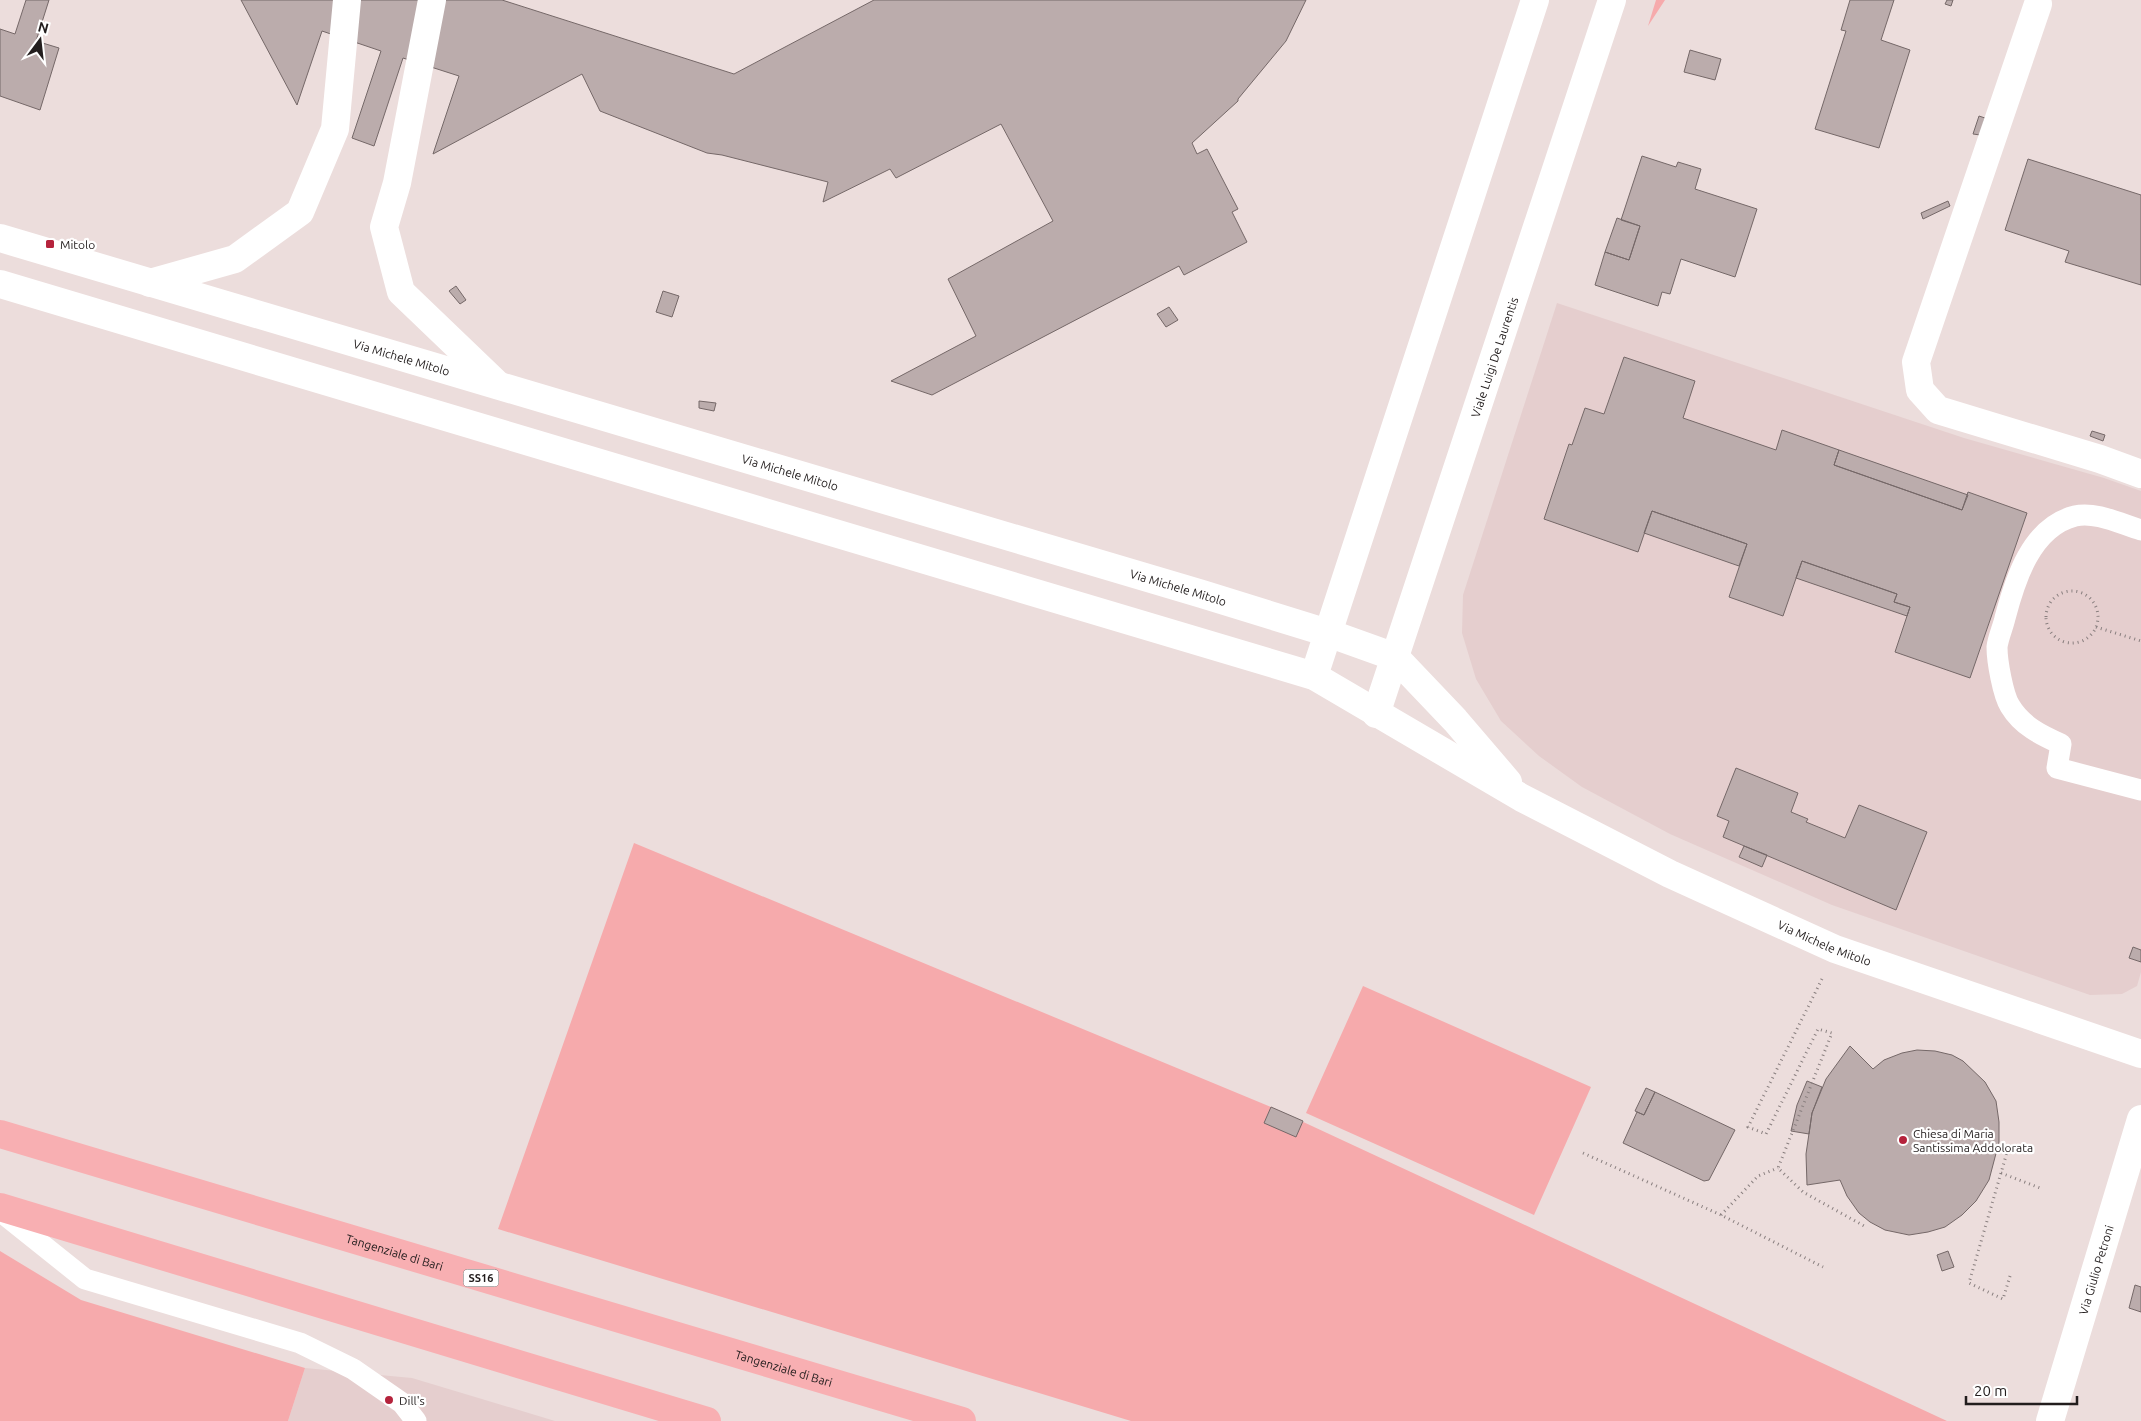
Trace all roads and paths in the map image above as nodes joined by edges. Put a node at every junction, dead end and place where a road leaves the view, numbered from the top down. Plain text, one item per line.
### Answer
1 (347, 0) edge
2 (432, 0) edge
3 (1535, 0) edge
4 (1612, 0) edge
5 (2038, 4) dead end
6 (0, 238) edge
7 (150, 283) junction
8 (0, 284) edge
9 (498, 385) junction
10 (2141, 474) edge
11 (2141, 530) edge
12 (2096, 627) junction
13 (1328, 633) junction
14 (2141, 641) edge
15 (1395, 657) junction
16 (1314, 676) junction
17 (1376, 714) junction
18 (2141, 790) edge
19 (1522, 798) junction
20 (1835, 949) junction
21 (2141, 1054) edge
22 (2141, 1118) edge
23 (0, 1134) edge
24 (2010, 1142) dead end
25 (1583, 1153) dead end
26 (1778, 1168) junction
27 (2002, 1173) junction
28 (2040, 1188) dead end
29 (0, 1208) edge
30 (1721, 1215) junction
31 (1866, 1226) dead end
32 (1824, 1267) dead end
33 (2010, 1276) dead end
34 (416, 1421) edge
35 (707, 1421) edge
36 (962, 1421) edge
37 (2050, 1421) edge

1 - 7 street
2 - 9 street
3 - 13 street
4 - 15 street, Viale Luigi De Laurentis
5 - 10 street
6 - 7 street, Via Michele Mitolo
7 - 9 street, Via Michele Mitolo
8 - 16 street, Via Michele Mitolo
9 - 13 street, Via Michele Mitolo
11 - 18 lane
12 - 12 path
12 - 14 path
13 - 15 street, Via Michele Mitolo
13 - 16 street
15 - 17 street, Viale Luigi De Laurentis
15 - 19 street, Via Michele Mitolo
16 - 17 street, Via Michele Mitolo
17 - 19 street, Via Michele Mitolo
19 - 20 street, Via Michele Mitolo
20 - 21 street, Via Michele Mitolo
20 - 26 path
22 - 37 street, Via Giulio Petroni
23 - 36 highway, Tangenziale di Bari / SS16
24 - 27 path
25 - 30 path
26 - 30 path
26 - 31 path
27 - 28 path
27 - 33 path
29 - 34 lane
29 - 35 highway
30 - 32 path

